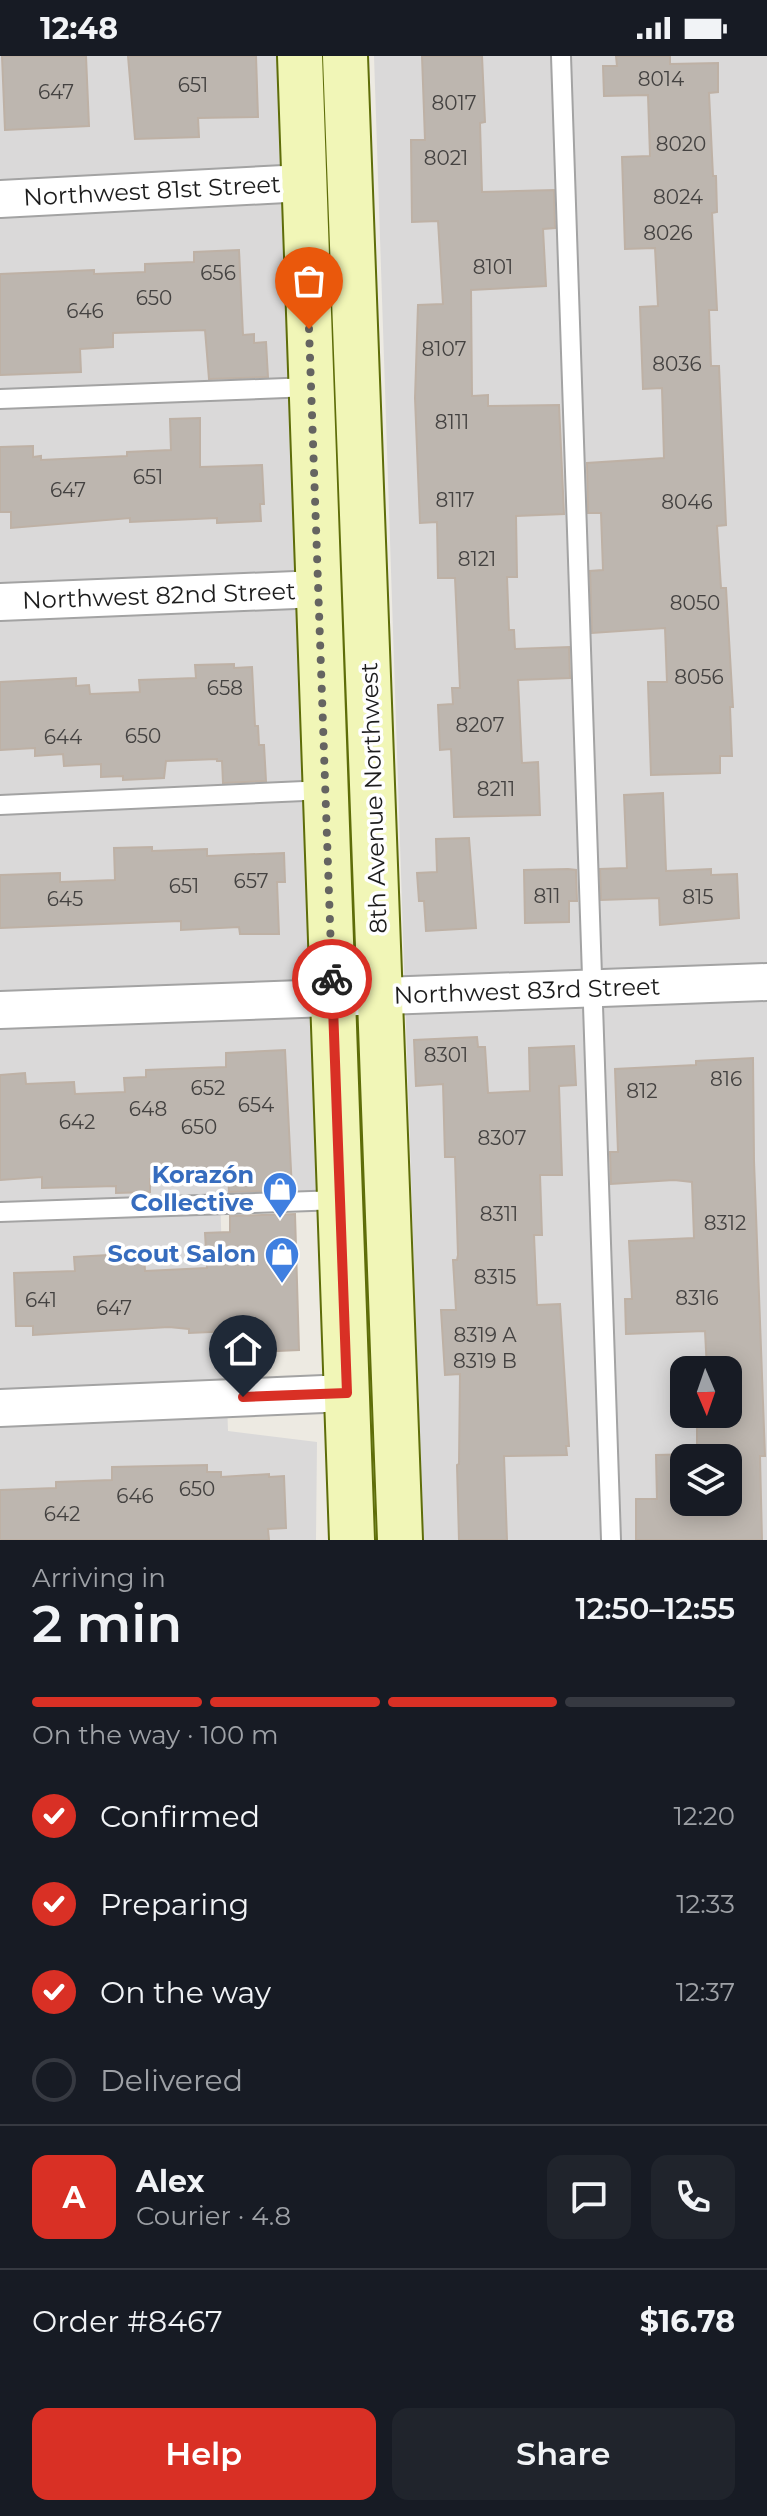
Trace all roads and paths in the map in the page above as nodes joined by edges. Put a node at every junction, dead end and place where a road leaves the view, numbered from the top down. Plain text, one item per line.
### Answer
1 (300, 56) edge
2 (345, 56) edge
3 (561, 56) edge
4 (304, 183) junction
5 (0, 199) edge
6 (311, 387) junction
7 (0, 399) edge
8 (319, 589) junction
9 (0, 602) edge
10 (326, 790) junction
11 (0, 805) edge
12 (767, 982) edge
13 (591, 990) junction
14 (382, 996) junction
15 (333, 998) junction
16 (0, 1010) edge
17 (340, 1200) junction
18 (0, 1212) edge
19 (347, 1393) junction
20 (0, 1408) edge
21 (352, 1540) edge
22 (400, 1540) edge
23 (611, 1540) edge

1 - 4 main road, 8th Avenue Northwest
2 - 14 main road, 8th Avenue Northwest
3 - 13 lane
4 - 5 street, Northwest 81st Street
4 - 6 main road, 8th Avenue Northwest
6 - 7 lane
6 - 8 main road, 8th Avenue Northwest
8 - 9 street, Northwest 82nd Street
8 - 10 main road, 8th Avenue Northwest
10 - 11 lane
10 - 15 main road, 8th Avenue Northwest
12 - 13 street, Northwest 83rd Street
13 - 14 street, Northwest 83rd Street
13 - 23 lane
14 - 15 street, Northwest 83rd Street
14 - 22 main road, 8th Avenue Northwest
15 - 16 street, Northwest 83rd Street
15 - 17 main road, 8th Avenue Northwest
17 - 18 lane
17 - 19 main road, 8th Avenue Northwest
19 - 20 street
19 - 21 main road, 8th Avenue Northwest

